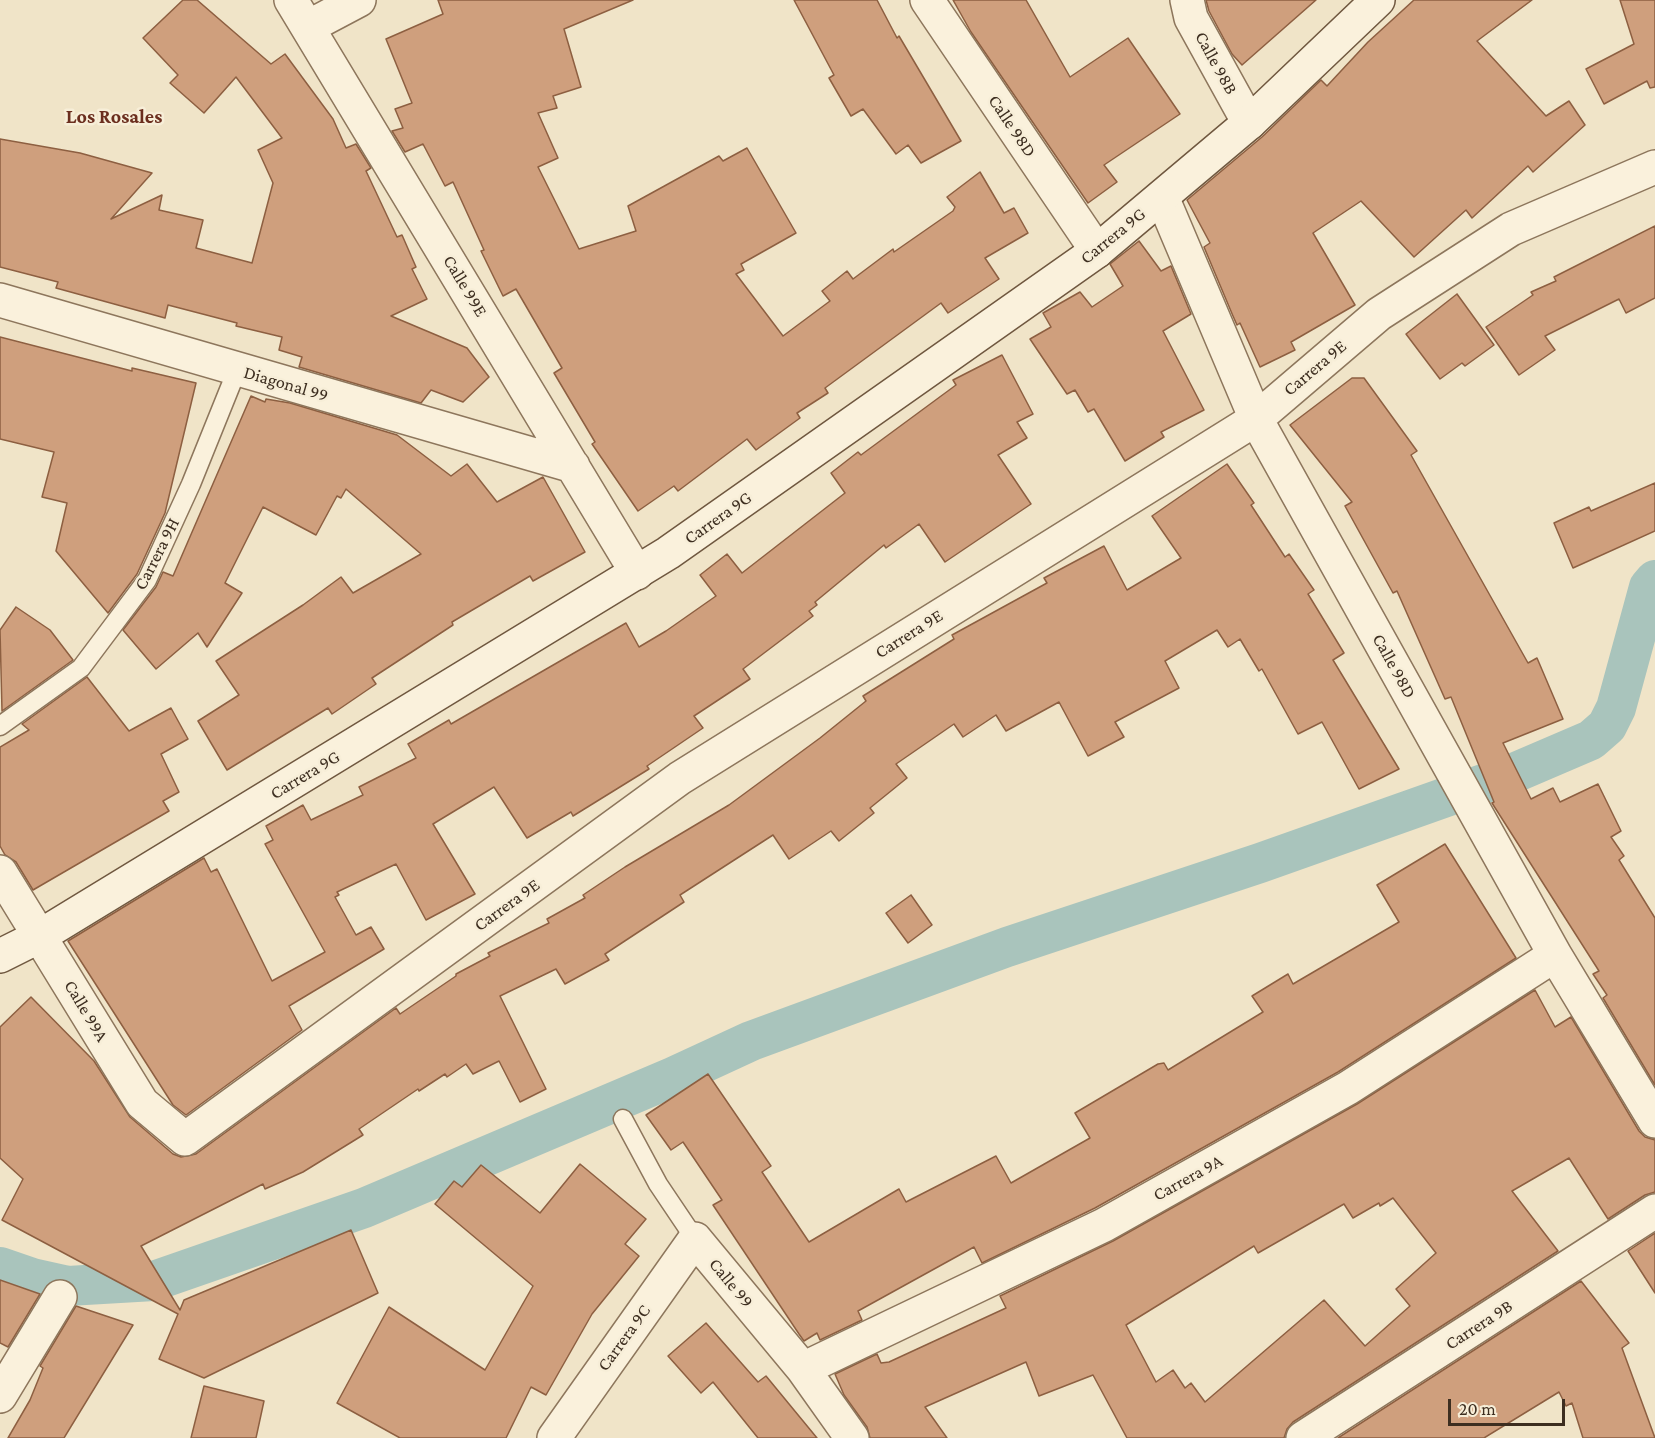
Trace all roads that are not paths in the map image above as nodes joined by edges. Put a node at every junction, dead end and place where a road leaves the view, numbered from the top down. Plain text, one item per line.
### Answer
1 (291, 0) edge
2 (359, 0) edge
3 (927, 0) edge
4 (1187, 0) edge
5 (1378, 0) edge
6 (309, 27) junction
7 (1249, 123) junction
8 (1655, 167) edge
9 (1162, 197) junction
10 (1097, 251) junction
11 (0, 300) edge
12 (237, 370) junction
13 (1256, 419) junction
14 (573, 466) junction
15 (637, 573) junction
16 (0, 726) edge
17 (0, 872) edge
18 (40, 936) junction
19 (1555, 955) junction
20 (0, 956) edge
21 (623, 1119) dead end
22 (1655, 1121) edge
23 (185, 1139) joint
24 (1655, 1211) edge
25 (695, 1239) junction
26 (60, 1297) dead end
27 (803, 1369) junction
28 (0, 1396) edge
29 (554, 1438) edge
30 (852, 1438) edge
31 (1303, 1438) edge

1 - 6 street, Calle 99E
2 - 6 street
3 - 10 street, Calle 98D
4 - 7 street, Calle 98B
5 - 7 street, Carrera 9G
6 - 14 street, Calle 99E
7 - 9 street, Carrera 9G
8 - 13 street, Carrera 9E
9 - 10 street, Carrera 9G
9 - 13 street, Calle 98D
10 - 15 street, Carrera 9G
11 - 12 street, Diagonal 99
12 - 14 street, Diagonal 99
12 - 16 lane, Carrera 9H
13 - 19 street, Calle 98D
13 - 23 street, Carrera 9E
14 - 15 street, Calle 99E
15 - 18 street, Carrera 9G
17 - 18 street, Calle 99A
18 - 20 street, Carrera 9G
18 - 23 street, Calle 99A
19 - 22 street, Calle 98D
19 - 27 street, Carrera 9A
21 - 25 lane, Calle 99
24 - 31 street, Carrera 9B
25 - 27 street, Calle 99
25 - 29 street, Carrera 9C
26 - 28 street
27 - 30 street, Calle 99

